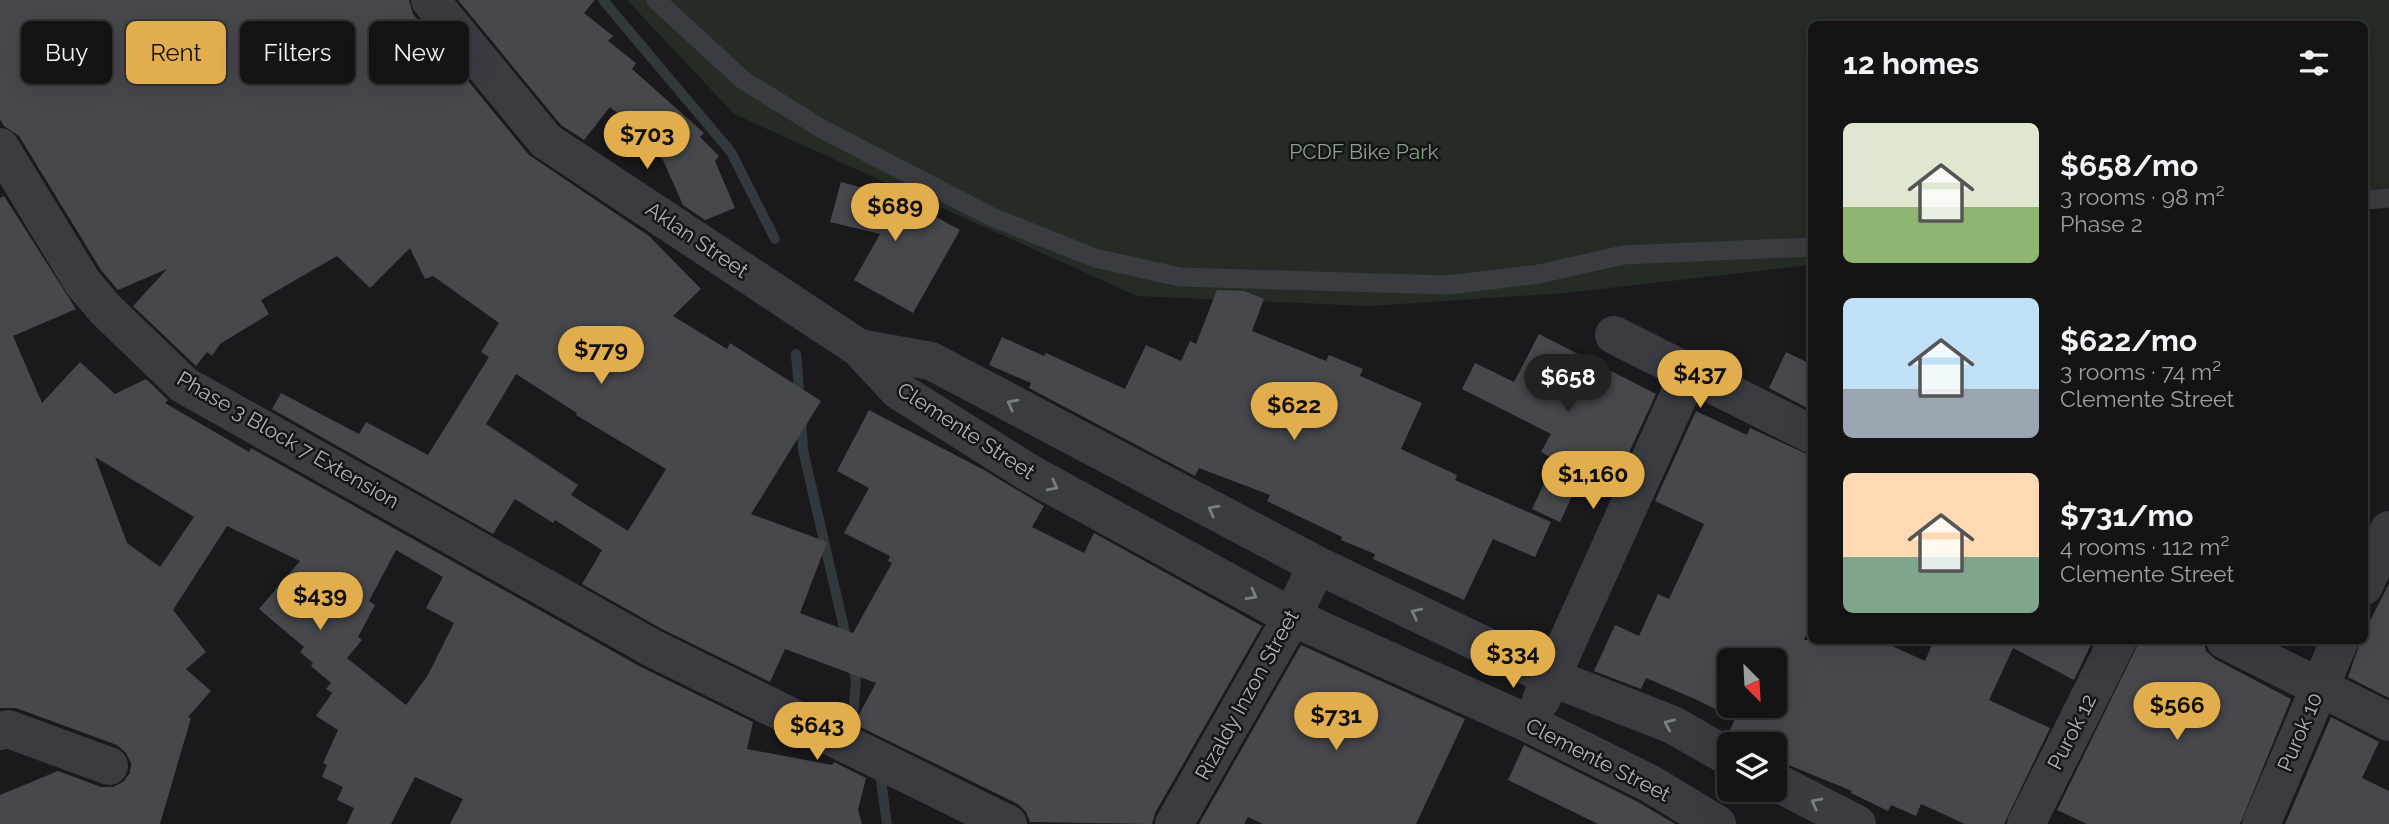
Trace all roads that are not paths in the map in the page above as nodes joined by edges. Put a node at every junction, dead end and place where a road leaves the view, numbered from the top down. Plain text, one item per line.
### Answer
1 (430, 0) edge
2 (656, 0) edge
3 (0, 147) edge
4 (2389, 198) edge
5 (2368, 200) edge
6 (1808, 247) edge
7 (1614, 335) dead end
8 (859, 348) junction
9 (1690, 371) junction
10 (1808, 432) edge
11 (2389, 530) edge
12 (1317, 565) junction
13 (2368, 577) edge
14 (1292, 617) junction
15 (2116, 644) edge
16 (2233, 644) edge
17 (2338, 644) edge
18 (1550, 677) junction
19 (2318, 689) junction
20 (2389, 722) edge
21 (1531, 725) junction
22 (0, 731) edge
23 (1717, 750) edge
24 (109, 766) dead end
25 (1787, 788) edge
26 (1008, 824) edge
27 (1174, 824) edge
28 (1717, 824) edge
29 (1857, 824) edge
30 (2026, 824) edge
31 (2260, 824) edge

1 - 8 street, Aklan Street
2 - 6 lane
3 - 26 street, Phase 3 Block 7 Extension
4 - 5 lane
7 - 9 street
12 -> 8 street, Clemente Street
8 -> 14 street, Clemente Street
9 - 10 street
9 - 18 street
11 - 13 street
12 - 14 street, Rizaldy Inzon Street
18 -> 12 street, Clemente Street
14 - 21 street, Clemente Street
14 - 27 street, Rizaldy Inzon Street
15 - 30 street, Purok 12
16 - 19 street
17 - 19 street, Purok 10
18 - 21 street
23 -> 18 street, Clemente Street
19 - 20 street
19 - 31 street, Purok 10
21 - 28 street, Clemente Street
22 - 24 street
29 -> 25 street

